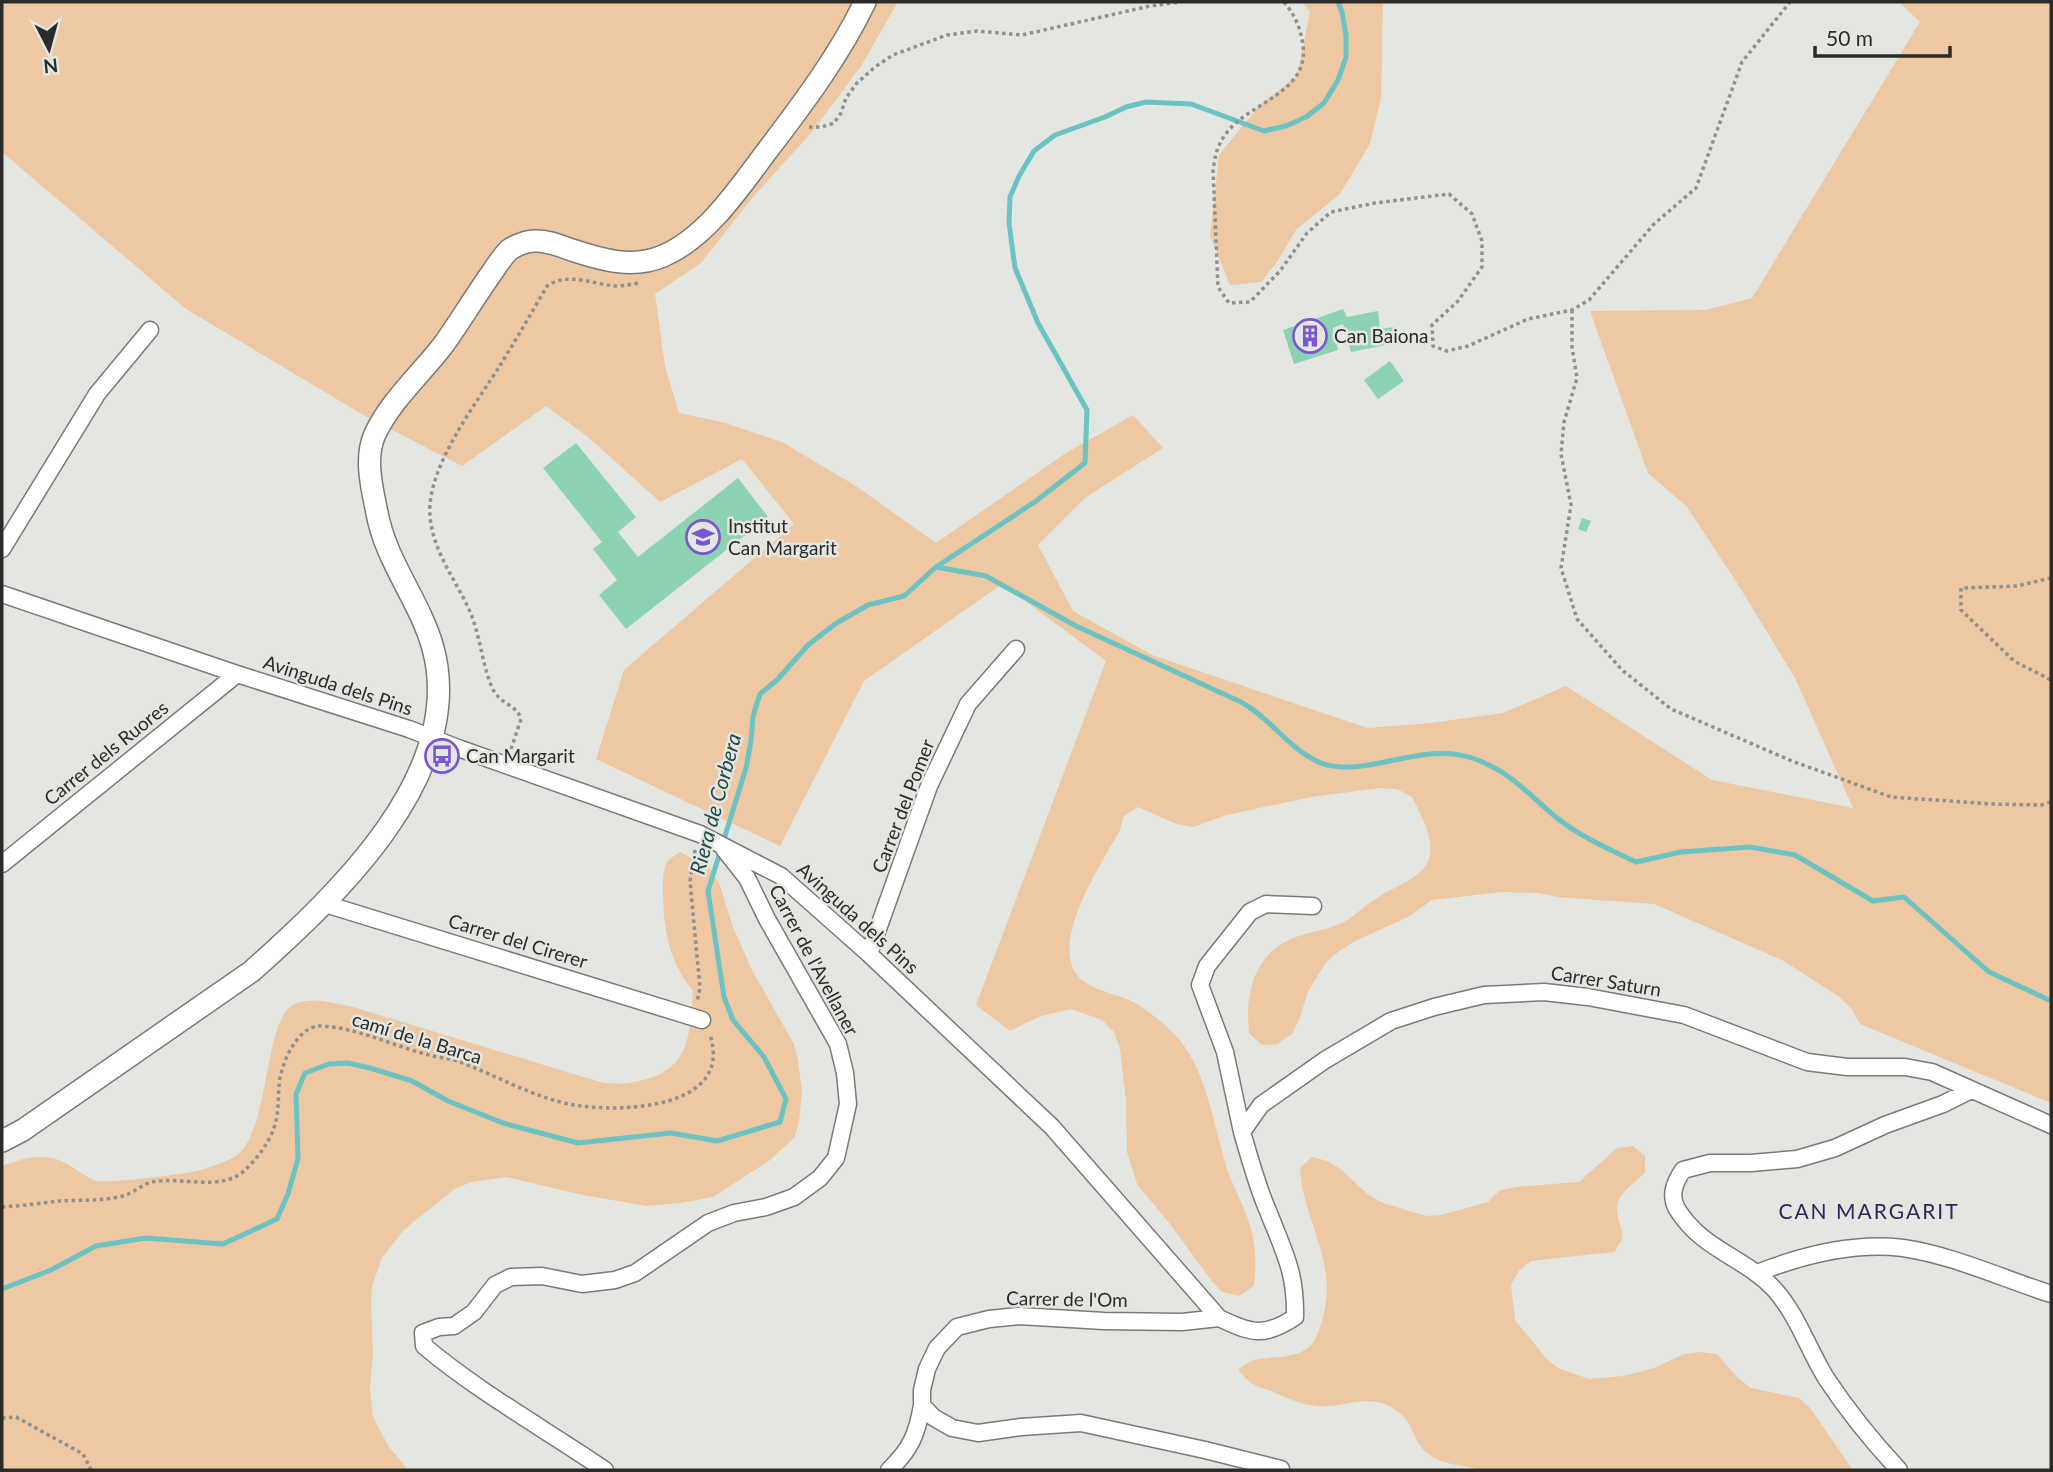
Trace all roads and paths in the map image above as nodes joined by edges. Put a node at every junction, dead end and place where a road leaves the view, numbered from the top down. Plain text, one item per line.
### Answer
1 (865, 2) edge
2 (1180, 2) edge
3 (1284, 2) edge
4 (1790, 2) edge
5 (792, 118) junction
6 (648, 281) dead end
7 (1572, 310) junction
8 (150, 330) dead end
9 (2, 549) edge
10 (2051, 578) edge
11 (2, 594) edge
12 (1016, 649) dead end
13 (237, 674) junction
14 (2051, 680) edge
15 (432, 738) junction
16 (506, 764) junction
17 (2051, 802) edge
18 (700, 834) junction
19 (719, 842) junction
20 (2, 864) edge
21 (322, 903) junction
22 (1313, 906) dead end
23 (869, 954) junction
24 (702, 1020) junction
25 (1970, 1090) junction
26 (2051, 1125) edge
27 (1242, 1132) junction
28 (2, 1141) edge
29 (2, 1207) edge
30 (1757, 1273) junction
31 (2051, 1294) edge
32 (1219, 1318) junction
33 (922, 1405) junction
34 (2, 1418) edge
35 (91, 1470) edge
36 (605, 1470) edge
37 (889, 1470) edge
38 (1280, 1470) edge
39 (1899, 1470) edge

1 - 5 street
2 - 5 path
3 - 7 path
4 - 7 path
5 - 15 street
6 - 16 path
7 - 17 path
8 - 9 street
10 - 14 path
11 - 13 street, Avinguda dels Pins
12 - 23 street, Carrer del Pomer
13 - 15 street, Avinguda dels Pins
13 - 20 street, Carrer dels Ruores
15 - 16 street, Avinguda dels Pins
15 - 21 street
16 - 18 street, Avinguda dels Pins
18 - 19 street, Avinguda dels Pins
18 - 24 path, camí de la Barca
19 - 23 street, Avinguda dels Pins
19 - 36 street, Carrer de l'Avellaner
21 - 24 street, Carrer del Cirerer
21 - 28 street
22 - 27 street
23 - 32 street, Avinguda dels Pins
24 - 29 path, camí de la Barca
25 - 26 street, Carrer Saturn
25 - 27 street, Carrer Saturn
25 - 30 street
27 - 32 street
30 - 31 street
30 - 39 street
32 - 33 street, Carrer de l'Om
33 - 37 street
33 - 38 street
34 - 35 path

